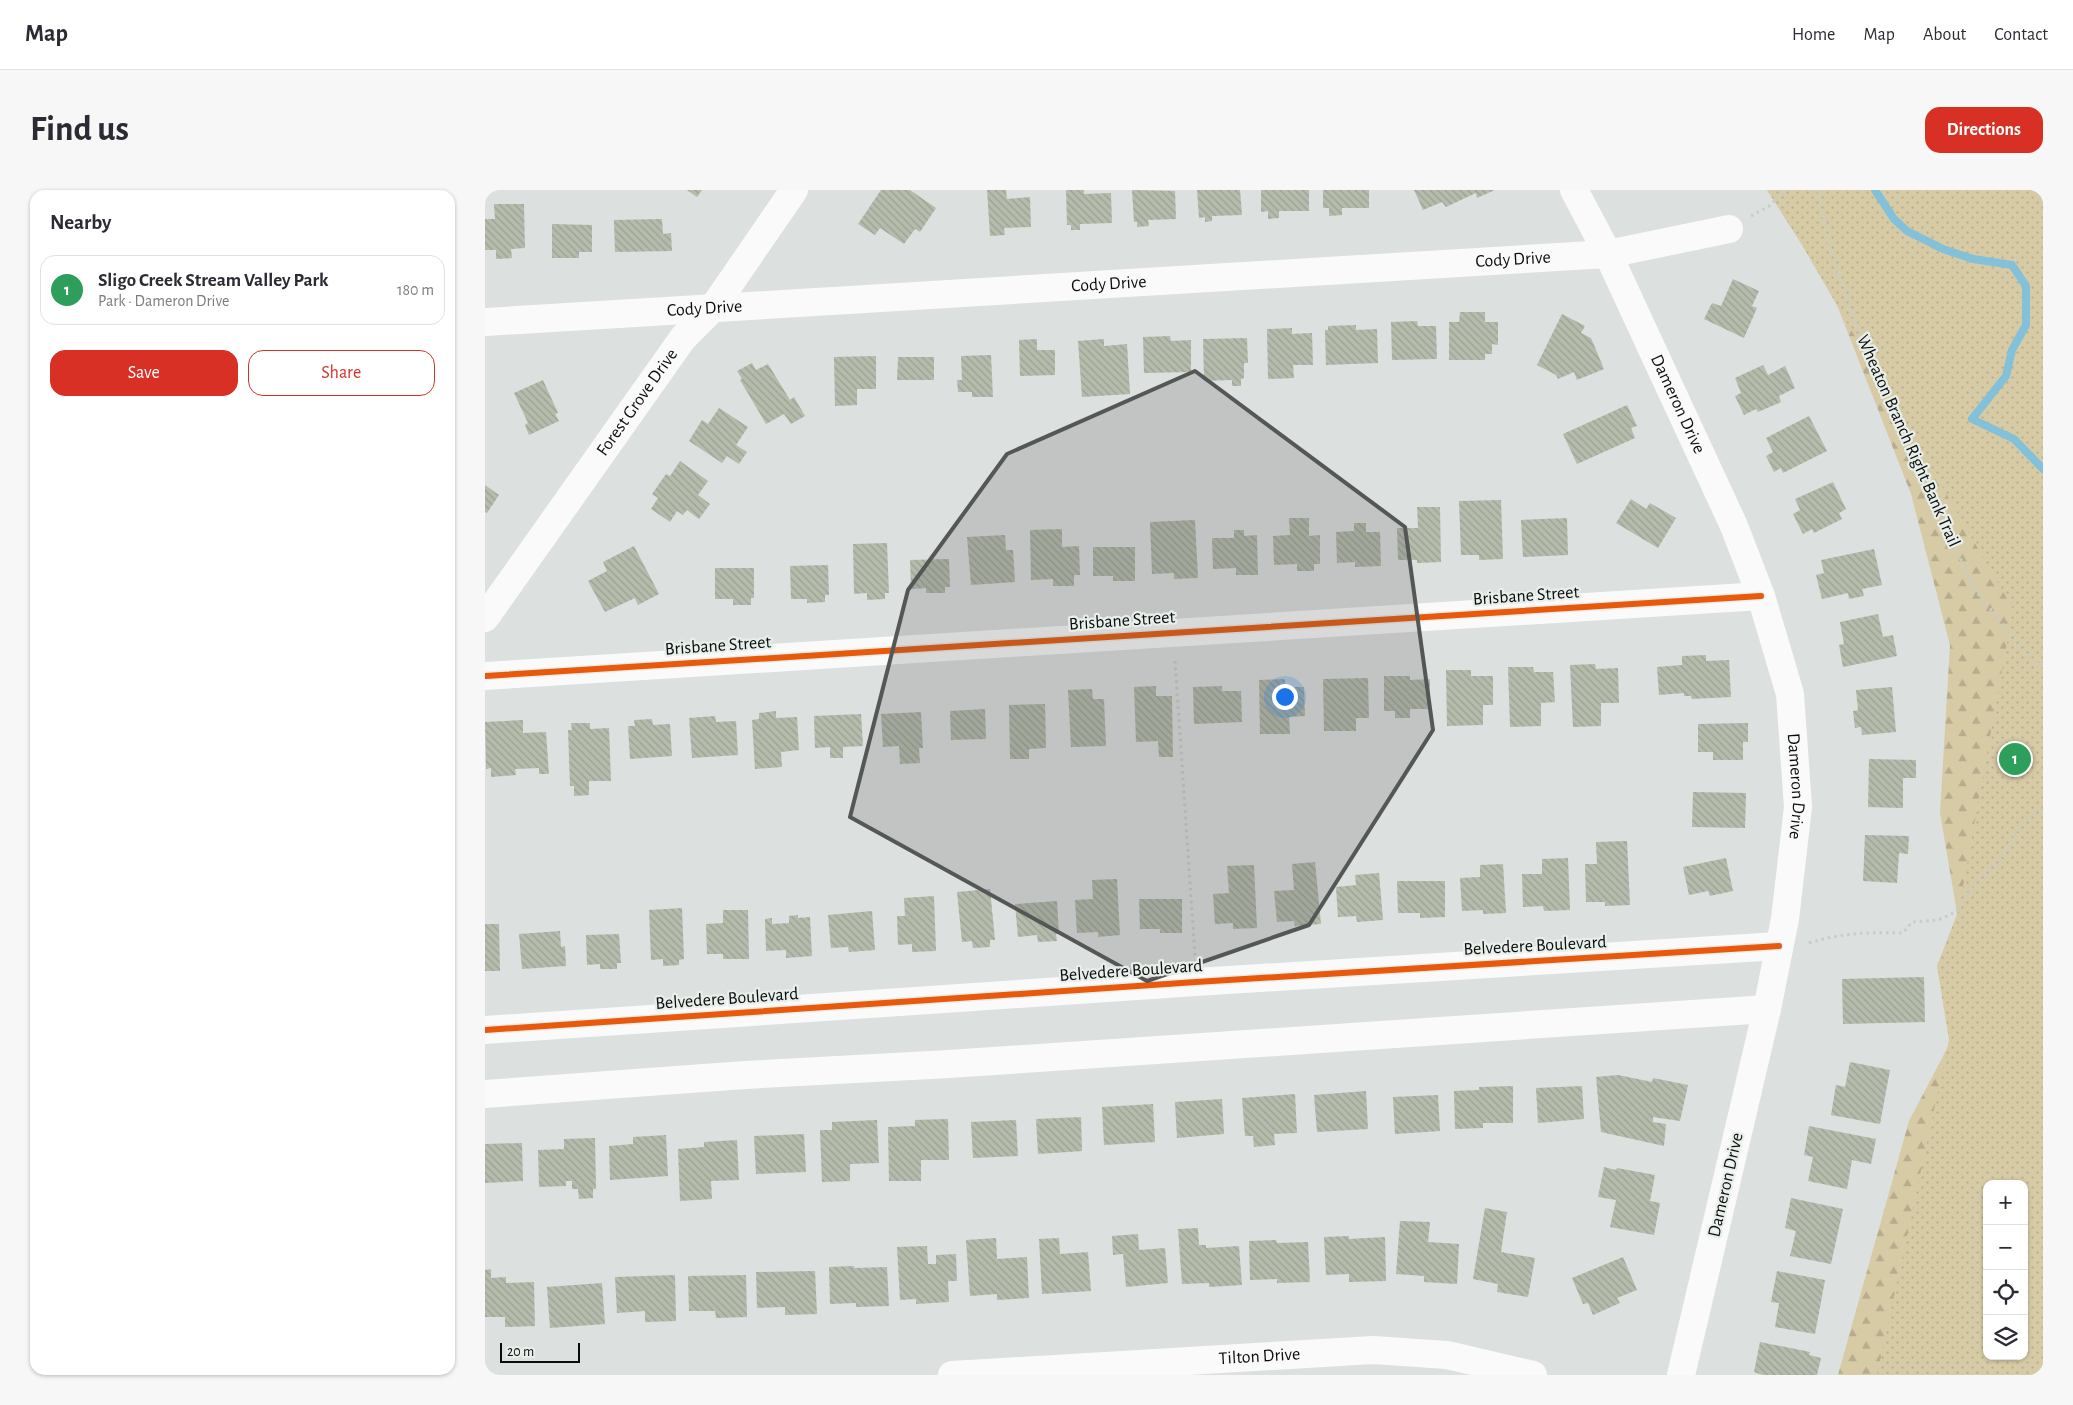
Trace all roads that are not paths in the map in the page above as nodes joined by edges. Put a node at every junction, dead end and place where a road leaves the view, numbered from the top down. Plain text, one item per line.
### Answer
1 (794, 190) edge
2 (1575, 190) edge
3 (1729, 229) road end
4 (1608, 254) junction
5 (713, 308) junction
6 (485, 322) edge
7 (1761, 596) junction
8 (485, 618) edge
9 (485, 676) edge
10 (1779, 946) junction
11 (1767, 1009) junction
12 (485, 1030) edge
13 (485, 1094) edge
14 (952, 1375) edge
15 (1533, 1375) edge
16 (1681, 1375) edge

1 - 5 street, Forest Grove Drive
2 - 4 street, Dameron Drive
3 - 4 street, Cody Drive
4 - 5 street, Cody Drive
4 - 7 street, Dameron Drive
5 - 6 street, Cody Drive
5 - 8 street, Forest Grove Drive
7 - 9 street, Brisbane Street
7 - 10 street, Dameron Drive
10 - 11 street, Dameron Drive
10 - 12 street, Belvedere Boulevard
11 - 13 street
11 - 16 street, Dameron Drive
14 - 15 street, Tilton Drive

